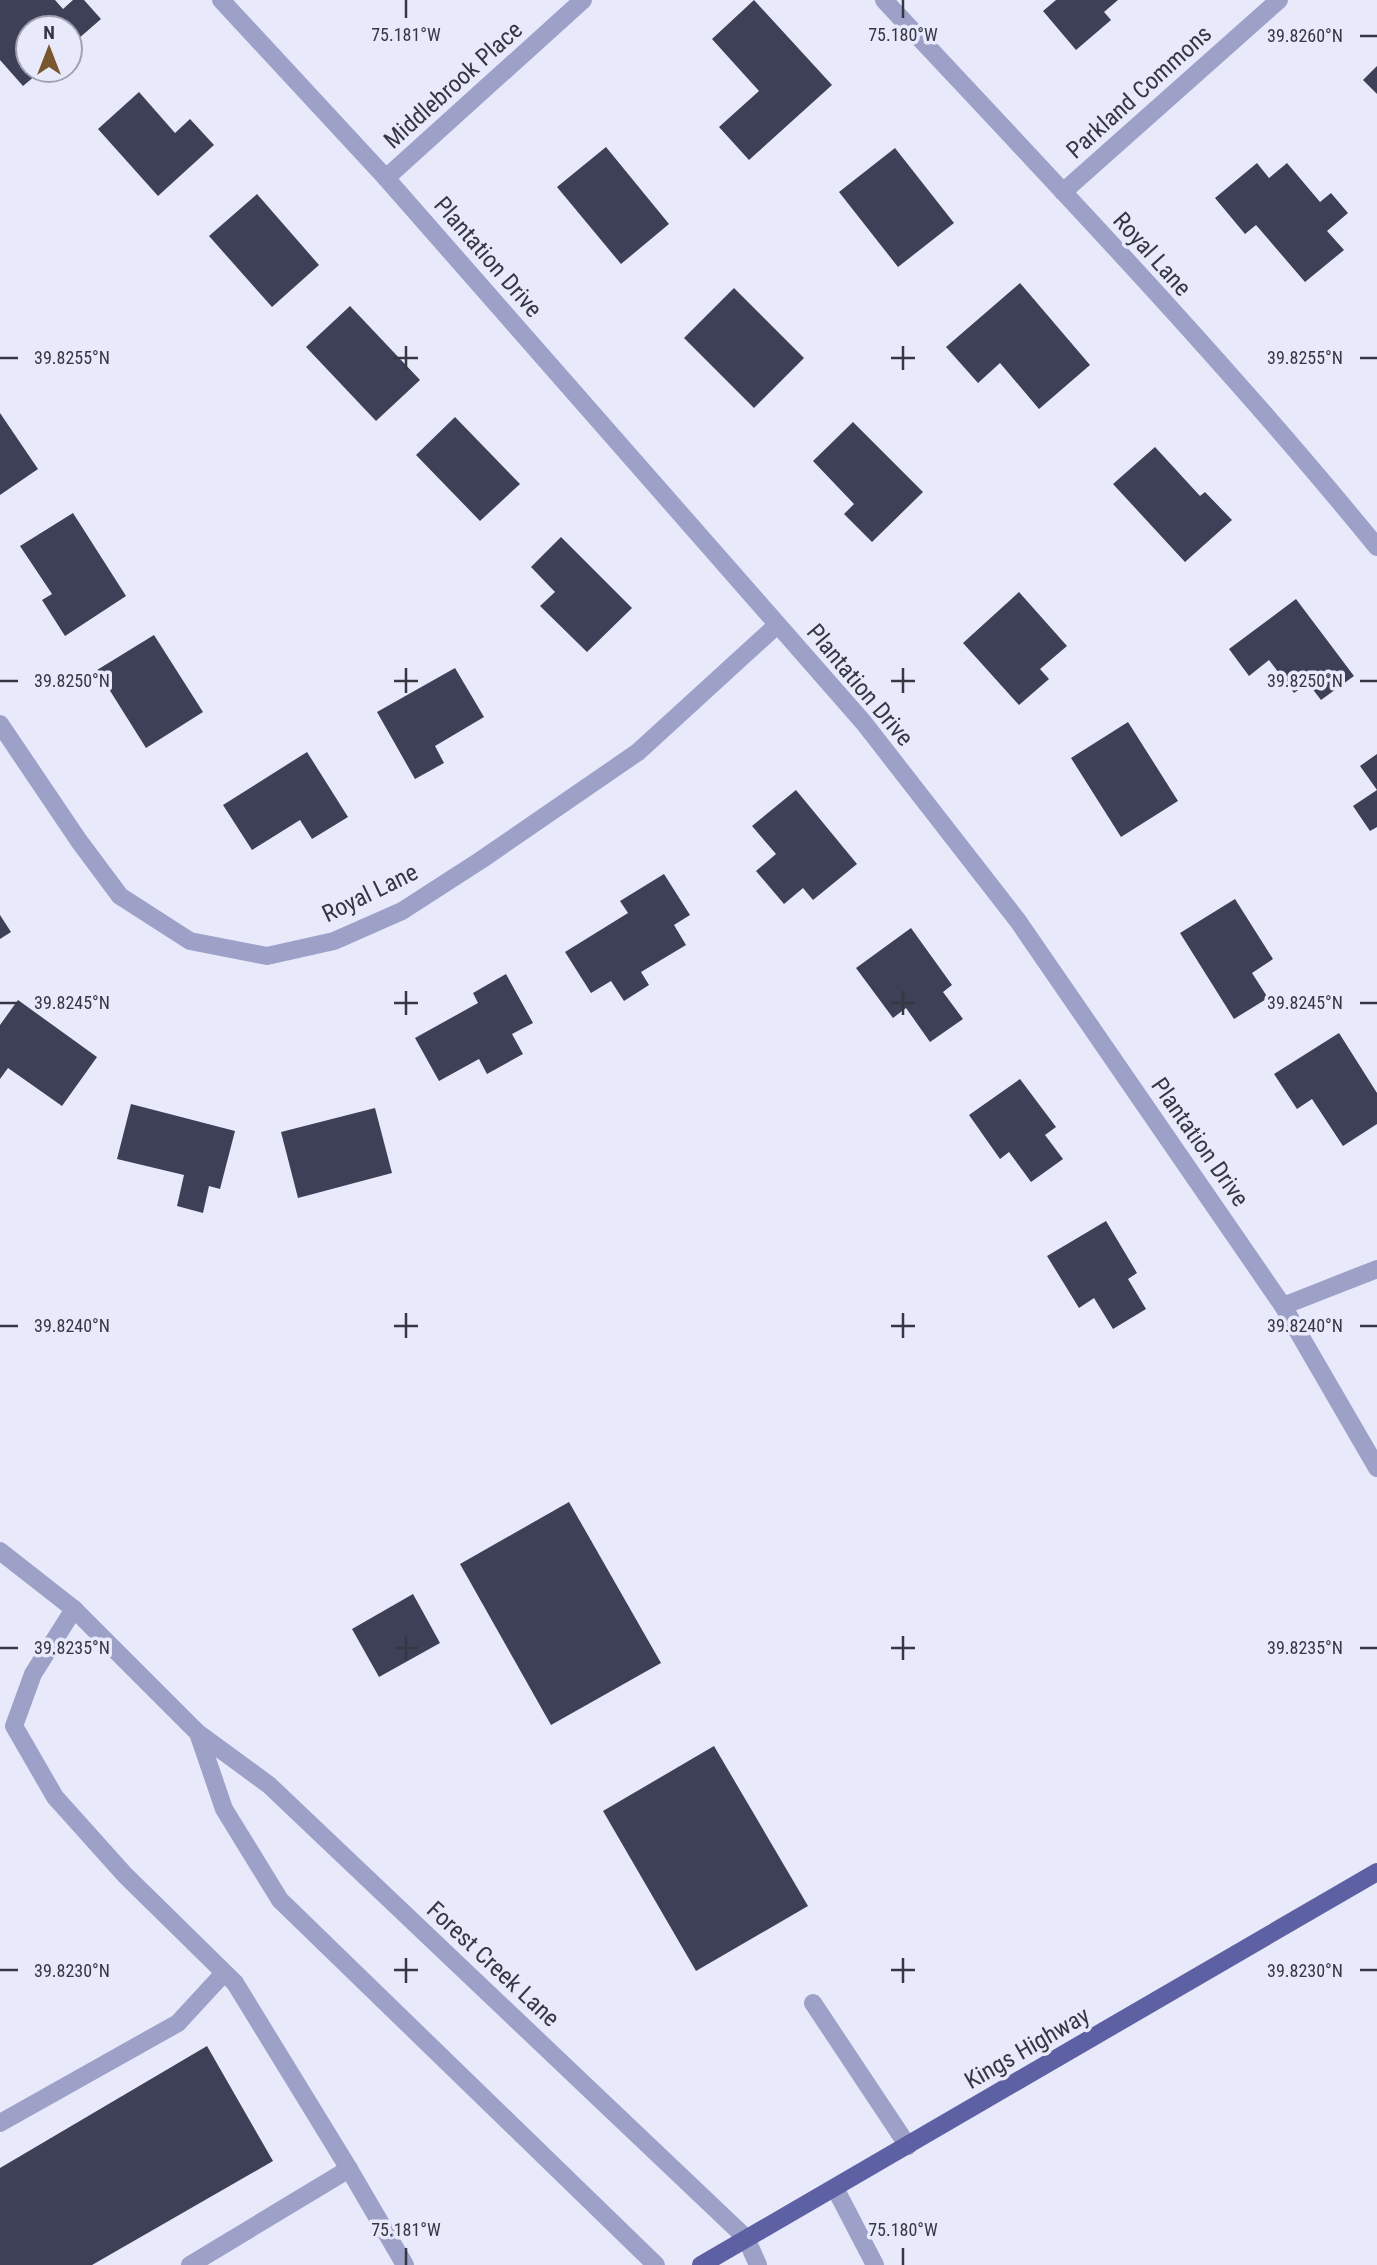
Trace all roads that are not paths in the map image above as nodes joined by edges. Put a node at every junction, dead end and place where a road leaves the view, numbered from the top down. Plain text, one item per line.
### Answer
1 (221, 0) edge
2 (583, 0) edge
3 (884, 0) edge
4 (1279, 0) edge
5 (386, 178) junction
6 (1063, 192) junction
7 (1377, 547) edge
8 (777, 625) junction
9 (0, 724) edge
10 (1377, 1269) edge
11 (1283, 1306) junction
12 (1377, 1468) edge
13 (0, 1551) edge
14 (74, 1609) junction
15 (198, 1733) junction
16 (1377, 1872) edge
17 (224, 1973) junction
18 (813, 2003) dead end
19 (0, 2123) edge
20 (908, 2147) junction
21 (349, 2169) junction
22 (835, 2188) junction
23 (746, 2238) junction
24 (190, 2265) edge
25 (405, 2265) edge
26 (656, 2265) edge
27 (701, 2265) edge
28 (758, 2265) edge
29 (875, 2265) edge

1 - 5 street, Plantation Drive
2 - 5 street, Middlebrook Place
3 - 6 street, Royal Lane
4 - 6 street, Parkland Commons
5 - 8 street, Plantation Drive
6 - 7 street, Royal Lane
8 - 9 street, Royal Lane
8 - 11 street, Plantation Drive
10 - 11 street
11 - 12 street, Plantation Drive
13 - 14 street, Forest Creek Lane
14 - 15 street, Forest Creek Lane
14 - 17 street
15 - 23 street, Forest Creek Lane
15 - 26 street, Forest Creek Lane
16 - 20 main road, Kings Highway
17 - 19 street
17 - 21 street
18 - 20 street
20 - 22 main road, Kings Highway
21 - 24 street
21 - 25 street
22 - 23 main road, Kings Highway
22 - 29 street
23 - 27 main road, Kings Highway
23 - 28 street

